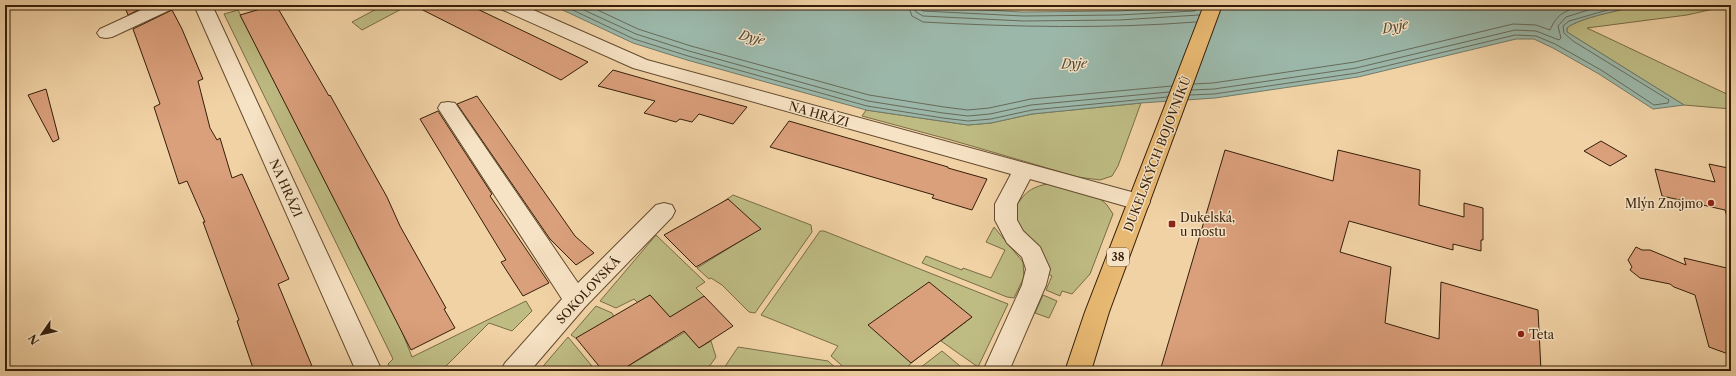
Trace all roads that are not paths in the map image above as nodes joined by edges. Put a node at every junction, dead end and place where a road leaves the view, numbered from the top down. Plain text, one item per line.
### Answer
1 (166, 5) edge
2 (203, 5) edge
3 (507, 5) edge
4 (1213, 5) edge
5 (106, 33) dead end
6 (448, 108) dead end
7 (1023, 171) junction
8 (1139, 202) junction
9 (664, 210) dead end
10 (576, 300) junction
11 (370, 371) edge
12 (514, 371) edge
13 (996, 371) edge
14 (1078, 371) edge

1 - 5 street
2 - 11 street, NA HRÁZI
3 - 7 street, NA HRÁZI
4 - 8 main road, DUKELSKÝCH BOJOVNÍKŮ / 38
6 - 10 street
7 - 8 street, NA HRÁZI
7 - 13 street
8 - 14 main road, DUKELSKÝCH BOJOVNÍKŮ / 38
9 - 10 street, SOKOLOVSKÁ
10 - 12 street, SOKOLOVSKÁ

